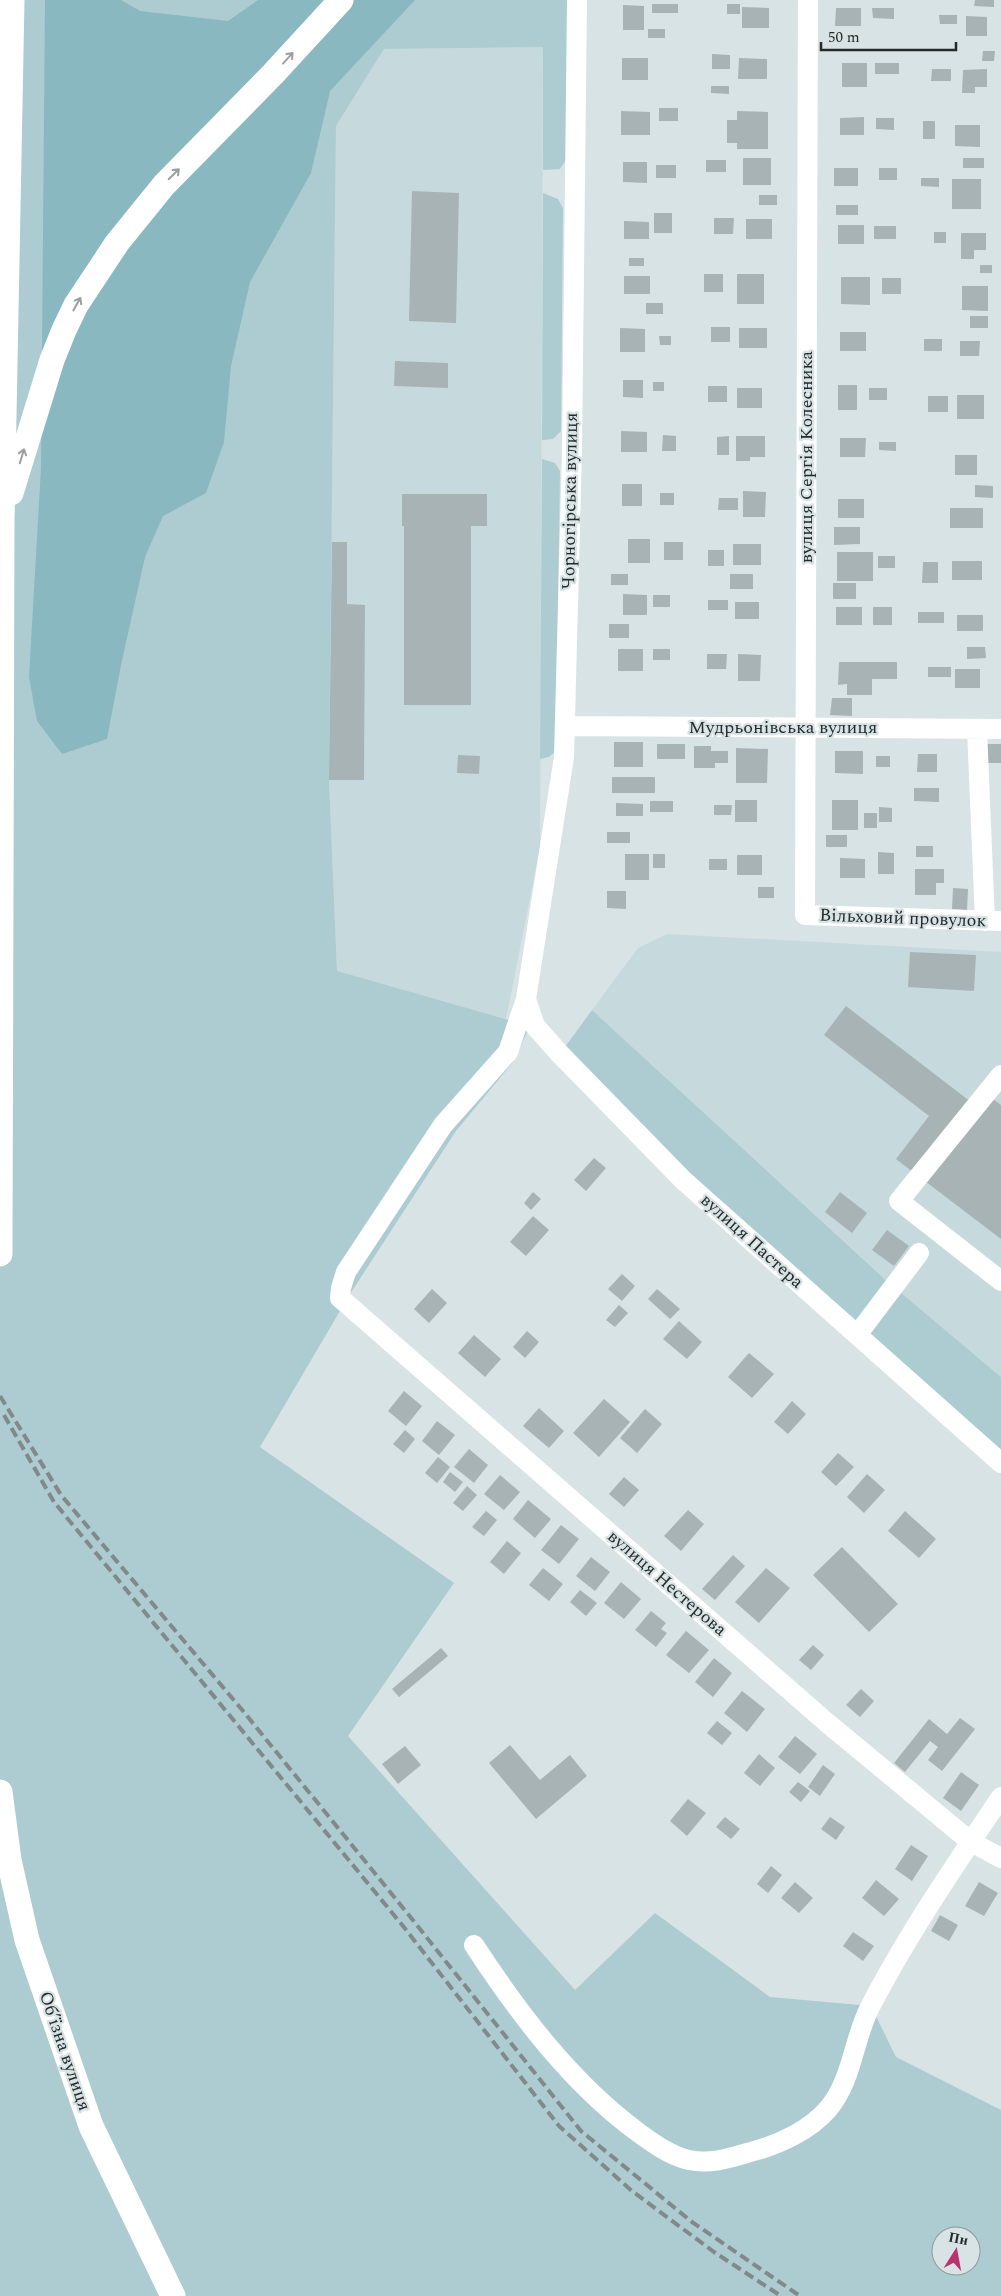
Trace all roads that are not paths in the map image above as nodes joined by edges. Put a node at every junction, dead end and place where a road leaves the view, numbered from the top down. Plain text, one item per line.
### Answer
1 (12, 0) edge
2 (341, 0) edge
3 (578, 0) edge
4 (808, 0) edge
5 (3, 340) edge
6 (2, 520) junction
7 (565, 726) junction
8 (805, 727) junction
9 (977, 729) junction
10 (1001, 729) edge
11 (805, 915) joint
12 (993, 921) edge
13 (526, 999) junction
14 (1001, 1074) edge
15 (1, 1200) edge
16 (919, 1253) dead end
17 (0, 1254) edge
18 (1001, 1281) edge
19 (340, 1298) joint
20 (857, 1335) junction
21 (1001, 1463) edge
22 (0, 1792) edge
23 (1001, 1797) edge
24 (971, 1842) junction
25 (1001, 1858) edge
26 (474, 1945) dead end
27 (173, 2296) edge

1 - 5 main road
6 -> 2 main road
3 - 7 street, Чорногірська вулиця
4 - 8 street, вулиця Сергія Колесника
5 - 6 main road
6 - 15 main road
7 - 8 street, Мудрьонівська вулиця
7 - 13 street, Чорногірська вулиця
8 - 9 street, Мудрьонівська вулиця
8 - 11 street, вулиця Сергія Колесника
9 - 10 street, Мудрьонівська вулиця
9 - 12 street
11 - 12 street, Вільховий провулок
13 - 19 street, Чорногірська вулиця
13 - 20 street, вулиця Пастера
14 - 18 street
15 - 17 main road
16 - 20 street
19 - 24 street, вулиця Нестерова
20 - 21 street, вулиця Пастера
22 - 27 main road, Обʼїзна вулиця
23 - 24 street
24 - 25 street, вулиця Нестерова
24 - 26 street

